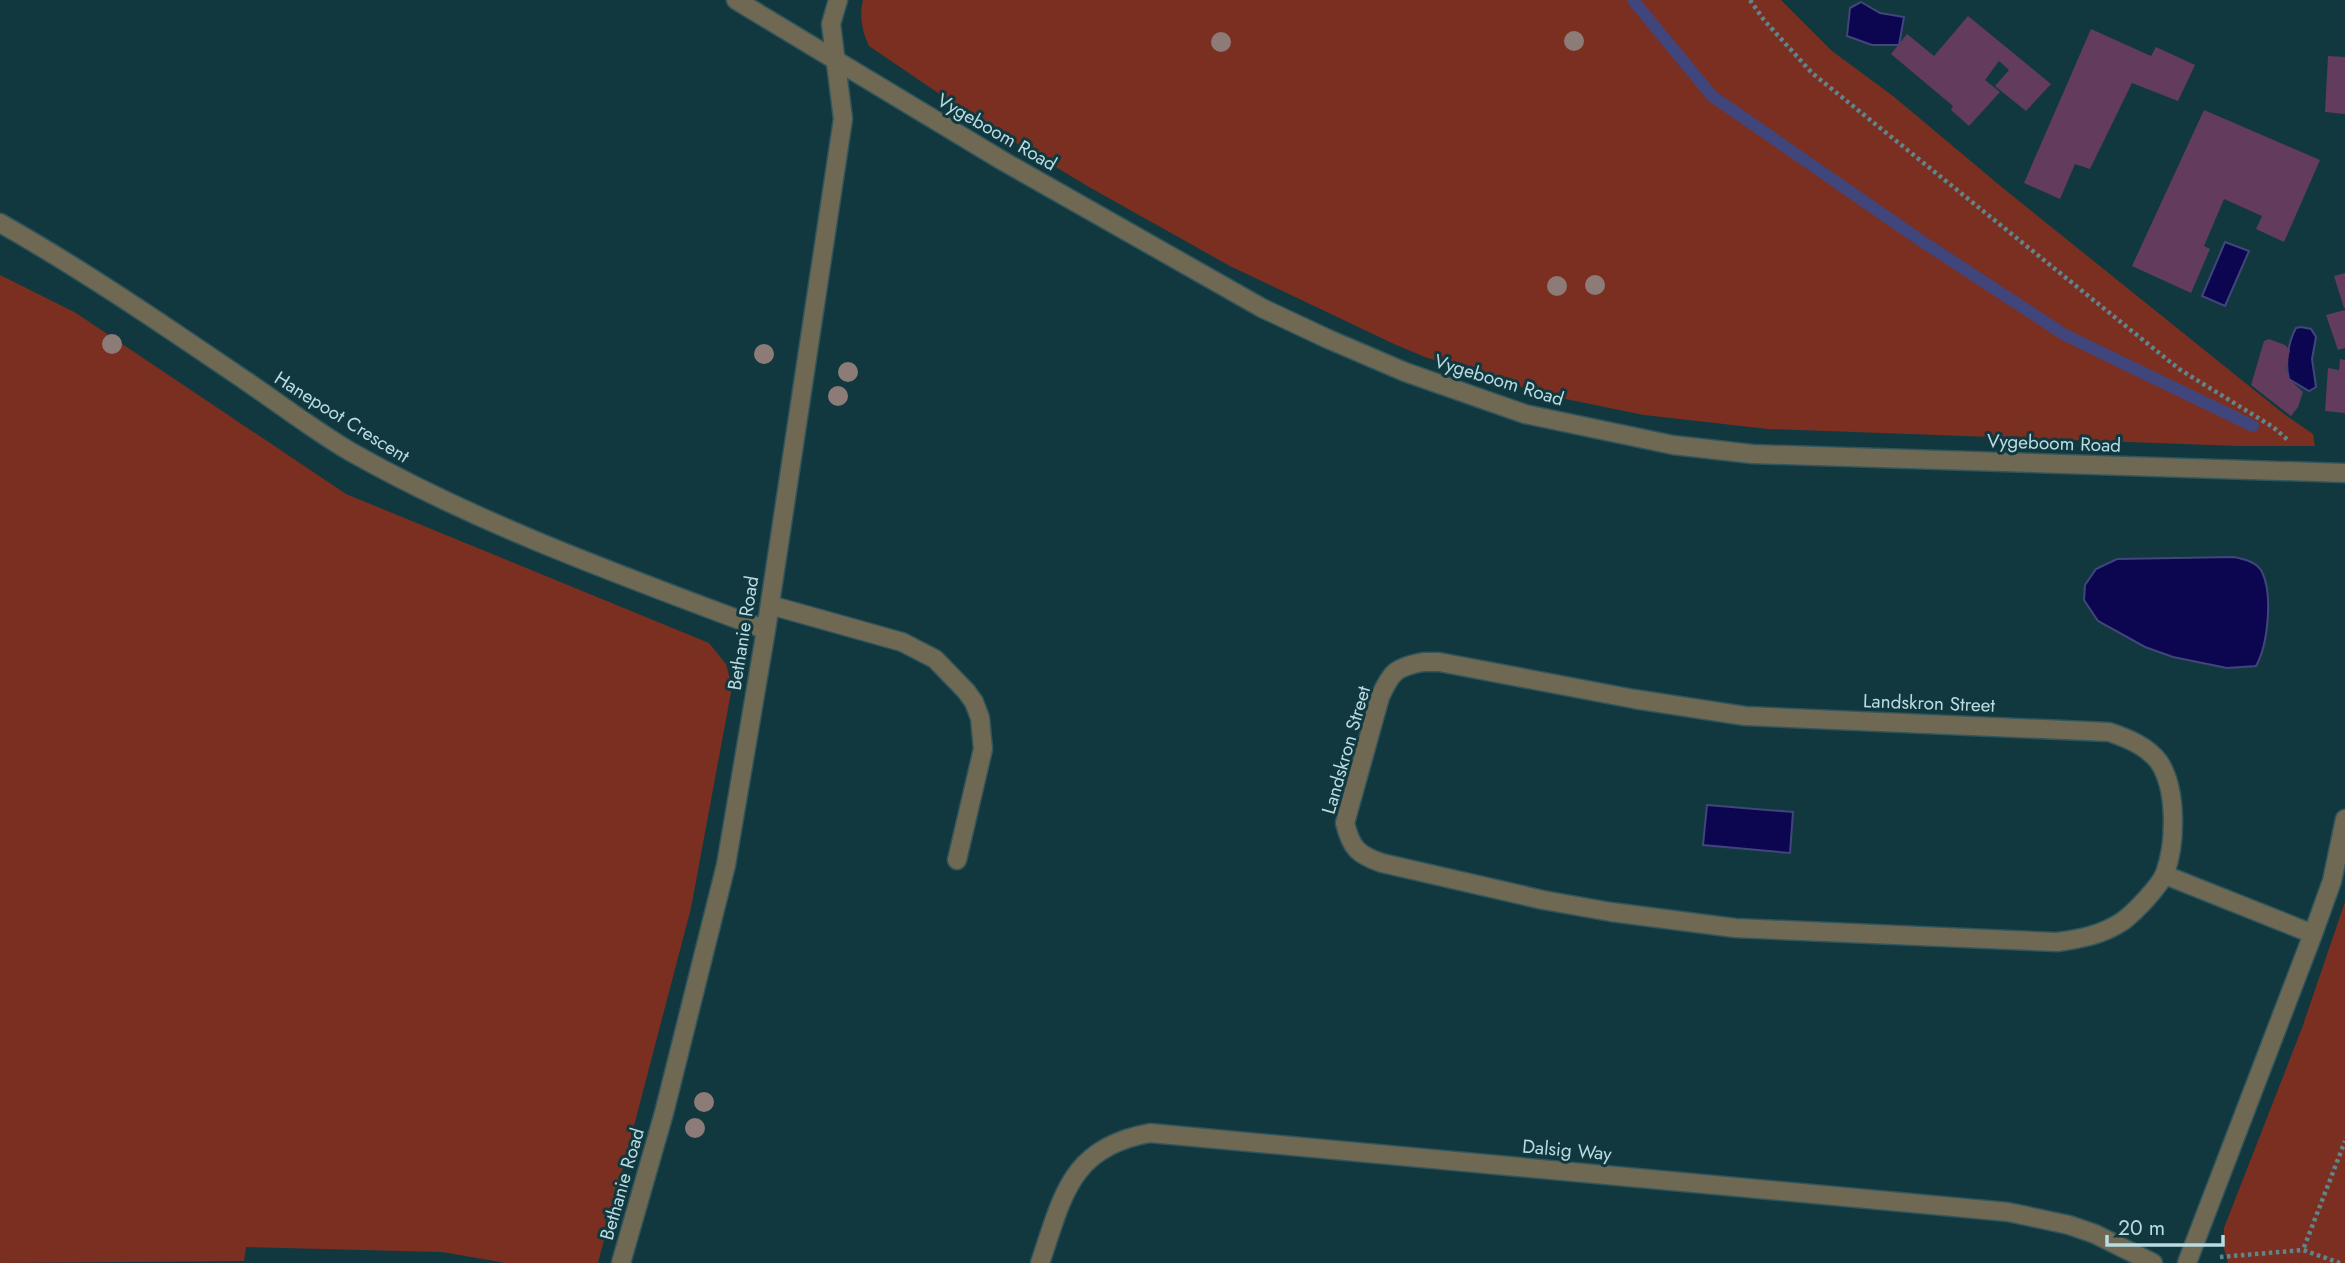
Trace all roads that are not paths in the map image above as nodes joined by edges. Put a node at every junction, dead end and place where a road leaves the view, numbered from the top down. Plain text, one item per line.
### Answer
1 (736, 0) edge
2 (838, 0) edge
3 (836, 61) junction
4 (0, 223) edge
5 (2345, 473) edge
6 (770, 605) junction
7 (766, 631) junction
8 (2345, 818) edge
9 (957, 860) dead end
10 (2165, 875) junction
11 (2314, 934) junction
12 (2188, 1261) edge
13 (621, 1263) edge
14 (1040, 1263) edge
15 (2153, 1263) edge

1 - 3 street, Vygeboom Road
2 - 3 street, Bethanie Road
3 - 5 street, Vygeboom Road
3 - 6 street, Bethanie Road
4 - 7 street, Hanepoot Crescent
6 - 7 street, Bethanie Road
6 - 9 street
7 - 13 street, Bethanie Road
8 - 11 street
10 - 10 street, Landskron Street
10 - 11 street
11 - 12 street
14 - 15 street, Dalsig Way

